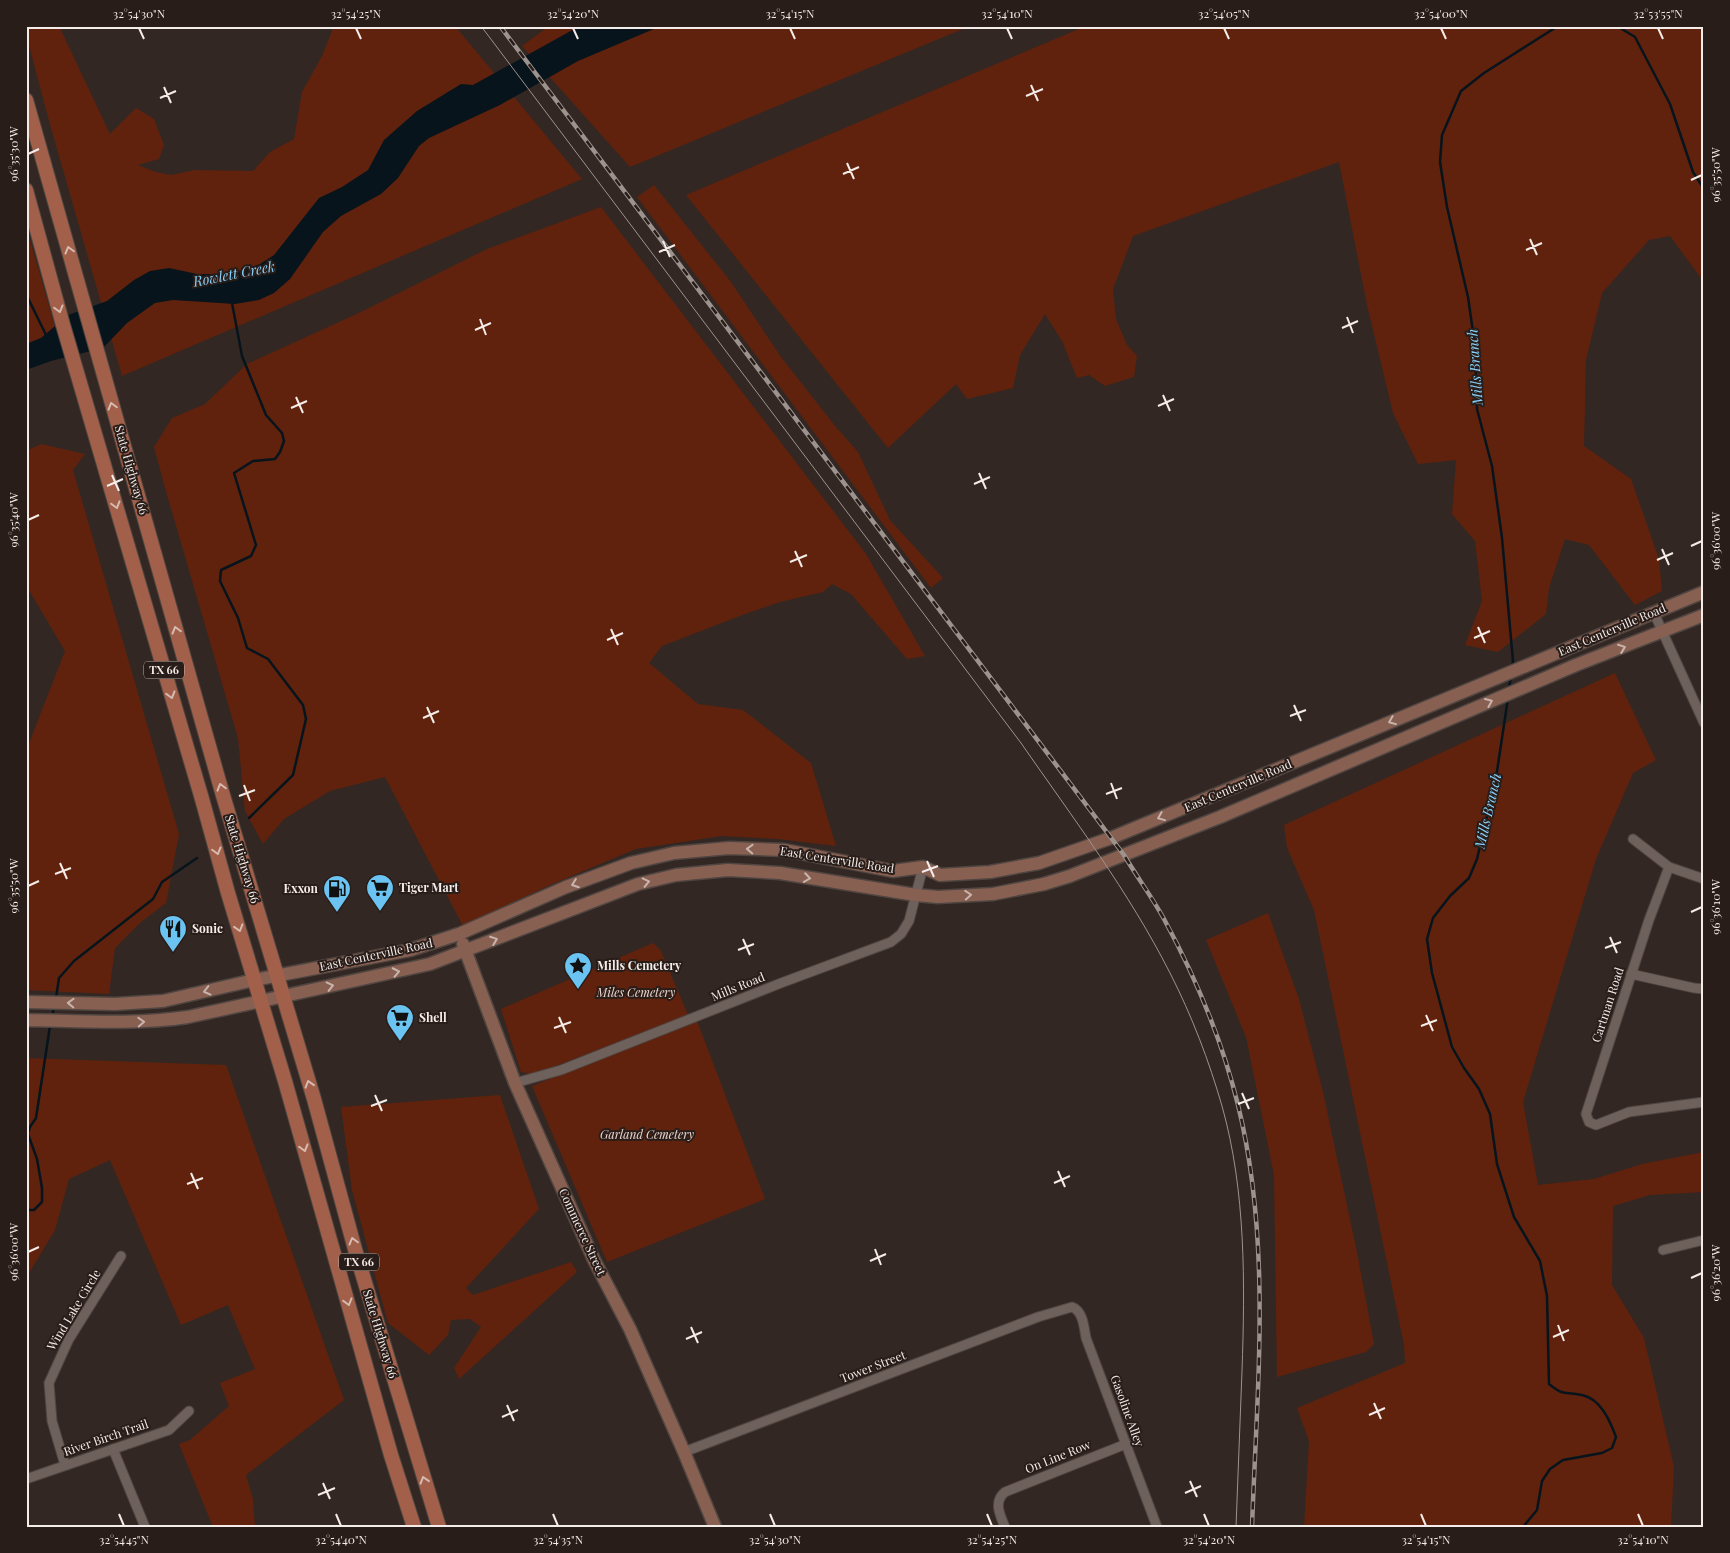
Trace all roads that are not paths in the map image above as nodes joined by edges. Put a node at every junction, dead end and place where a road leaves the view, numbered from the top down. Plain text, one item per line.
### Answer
1 (26, 100) edge
2 (27, 192) edge
3 (1704, 592) edge
4 (1654, 613) junction
5 (1704, 615) edge
6 (1662, 632) junction
7 (1704, 723) edge
8 (1369, 731) junction
9 (1378, 750) junction
10 (1212, 796) junction
11 (1220, 817) junction
12 (1633, 839) dead end
13 (923, 867) junction
14 (1669, 867) junction
15 (1012, 869) junction
16 (1704, 879) edge
17 (1022, 889) junction
18 (916, 895) junction
19 (459, 934) junction
20 (466, 951) junction
21 (1631, 974) junction
22 (277, 975) junction
23 (254, 980) junction
24 (1704, 989) edge
25 (283, 996) junction
26 (260, 1000) junction
27 (26, 1002) edge
28 (26, 1020) edge
29 (515, 1083) junction
30 (1704, 1102) edge
31 (1704, 1240) edge
32 (1663, 1250) dead end
33 (121, 1256) dead end
34 (1072, 1307) joint
35 (188, 1411) dead end
36 (1126, 1444) junction
37 (114, 1449) junction
38 (684, 1452) junction
39 (65, 1465) junction
40 (26, 1479) edge
41 (145, 1527) edge
42 (414, 1527) edge
43 (439, 1527) edge
44 (714, 1527) edge
45 (1005, 1527) edge
46 (1157, 1527) edge

22 -> 1 main road, State Highway 66 / TX 66
2 -> 23 main road, State Highway 66 / TX 66
3 - 4 main road, East Centerville Road
4 - 6 street
4 -> 8 main road, East Centerville Road
5 - 6 main road, East Centerville Road
6 - 7 street
9 -> 6 main road, East Centerville Road
8 - 9 main road
8 - 10 main road, East Centerville Road
9 - 11 main road, East Centerville Road
10 - 11 main road
10 -> 15 main road, East Centerville Road
11 - 17 main road, East Centerville Road
12 - 14 street
13 - 15 main road, East Centerville Road
13 - 18 street, Mills Road
13 -> 19 main road, East Centerville Road
14 - 16 street
14 - 21 street, Cartman Road
15 - 17 main road
18 -> 17 main road, East Centerville Road
20 -> 18 main road, East Centerville Road
18 - 29 street, Mills Road
19 - 20 main road, Commerce Street
19 - 22 main road, East Centerville Road
25 -> 20 main road, East Centerville Road
20 - 29 main road, Commerce Street
21 - 24 street
21 - 30 street, Cartman Road
22 - 23 main road, East Centerville Road
22 - 25 main road, State Highway 66 / TX 66
23 - 26 main road, State Highway 66 / TX 66
23 -> 27 main road, East Centerville Road
25 - 26 main road, East Centerville Road
43 -> 25 main road, State Highway 66 / TX 66
28 -> 26 main road, East Centerville Road
26 -> 42 main road, State Highway 66 / TX 66
29 - 38 main road, Commerce Street
31 - 32 street
33 - 39 street, Wind Lake Circle
34 - 36 street, Gasoline Alley
34 - 38 street, Tower Street
35 - 37 street, River Birch Trail
36 - 45 street, On Line Row
36 - 46 street, Gasoline Alley
37 - 39 street, River Birch Trail
37 - 41 street
38 - 44 main road, Commerce Street
39 - 40 street, River Birch Trail

